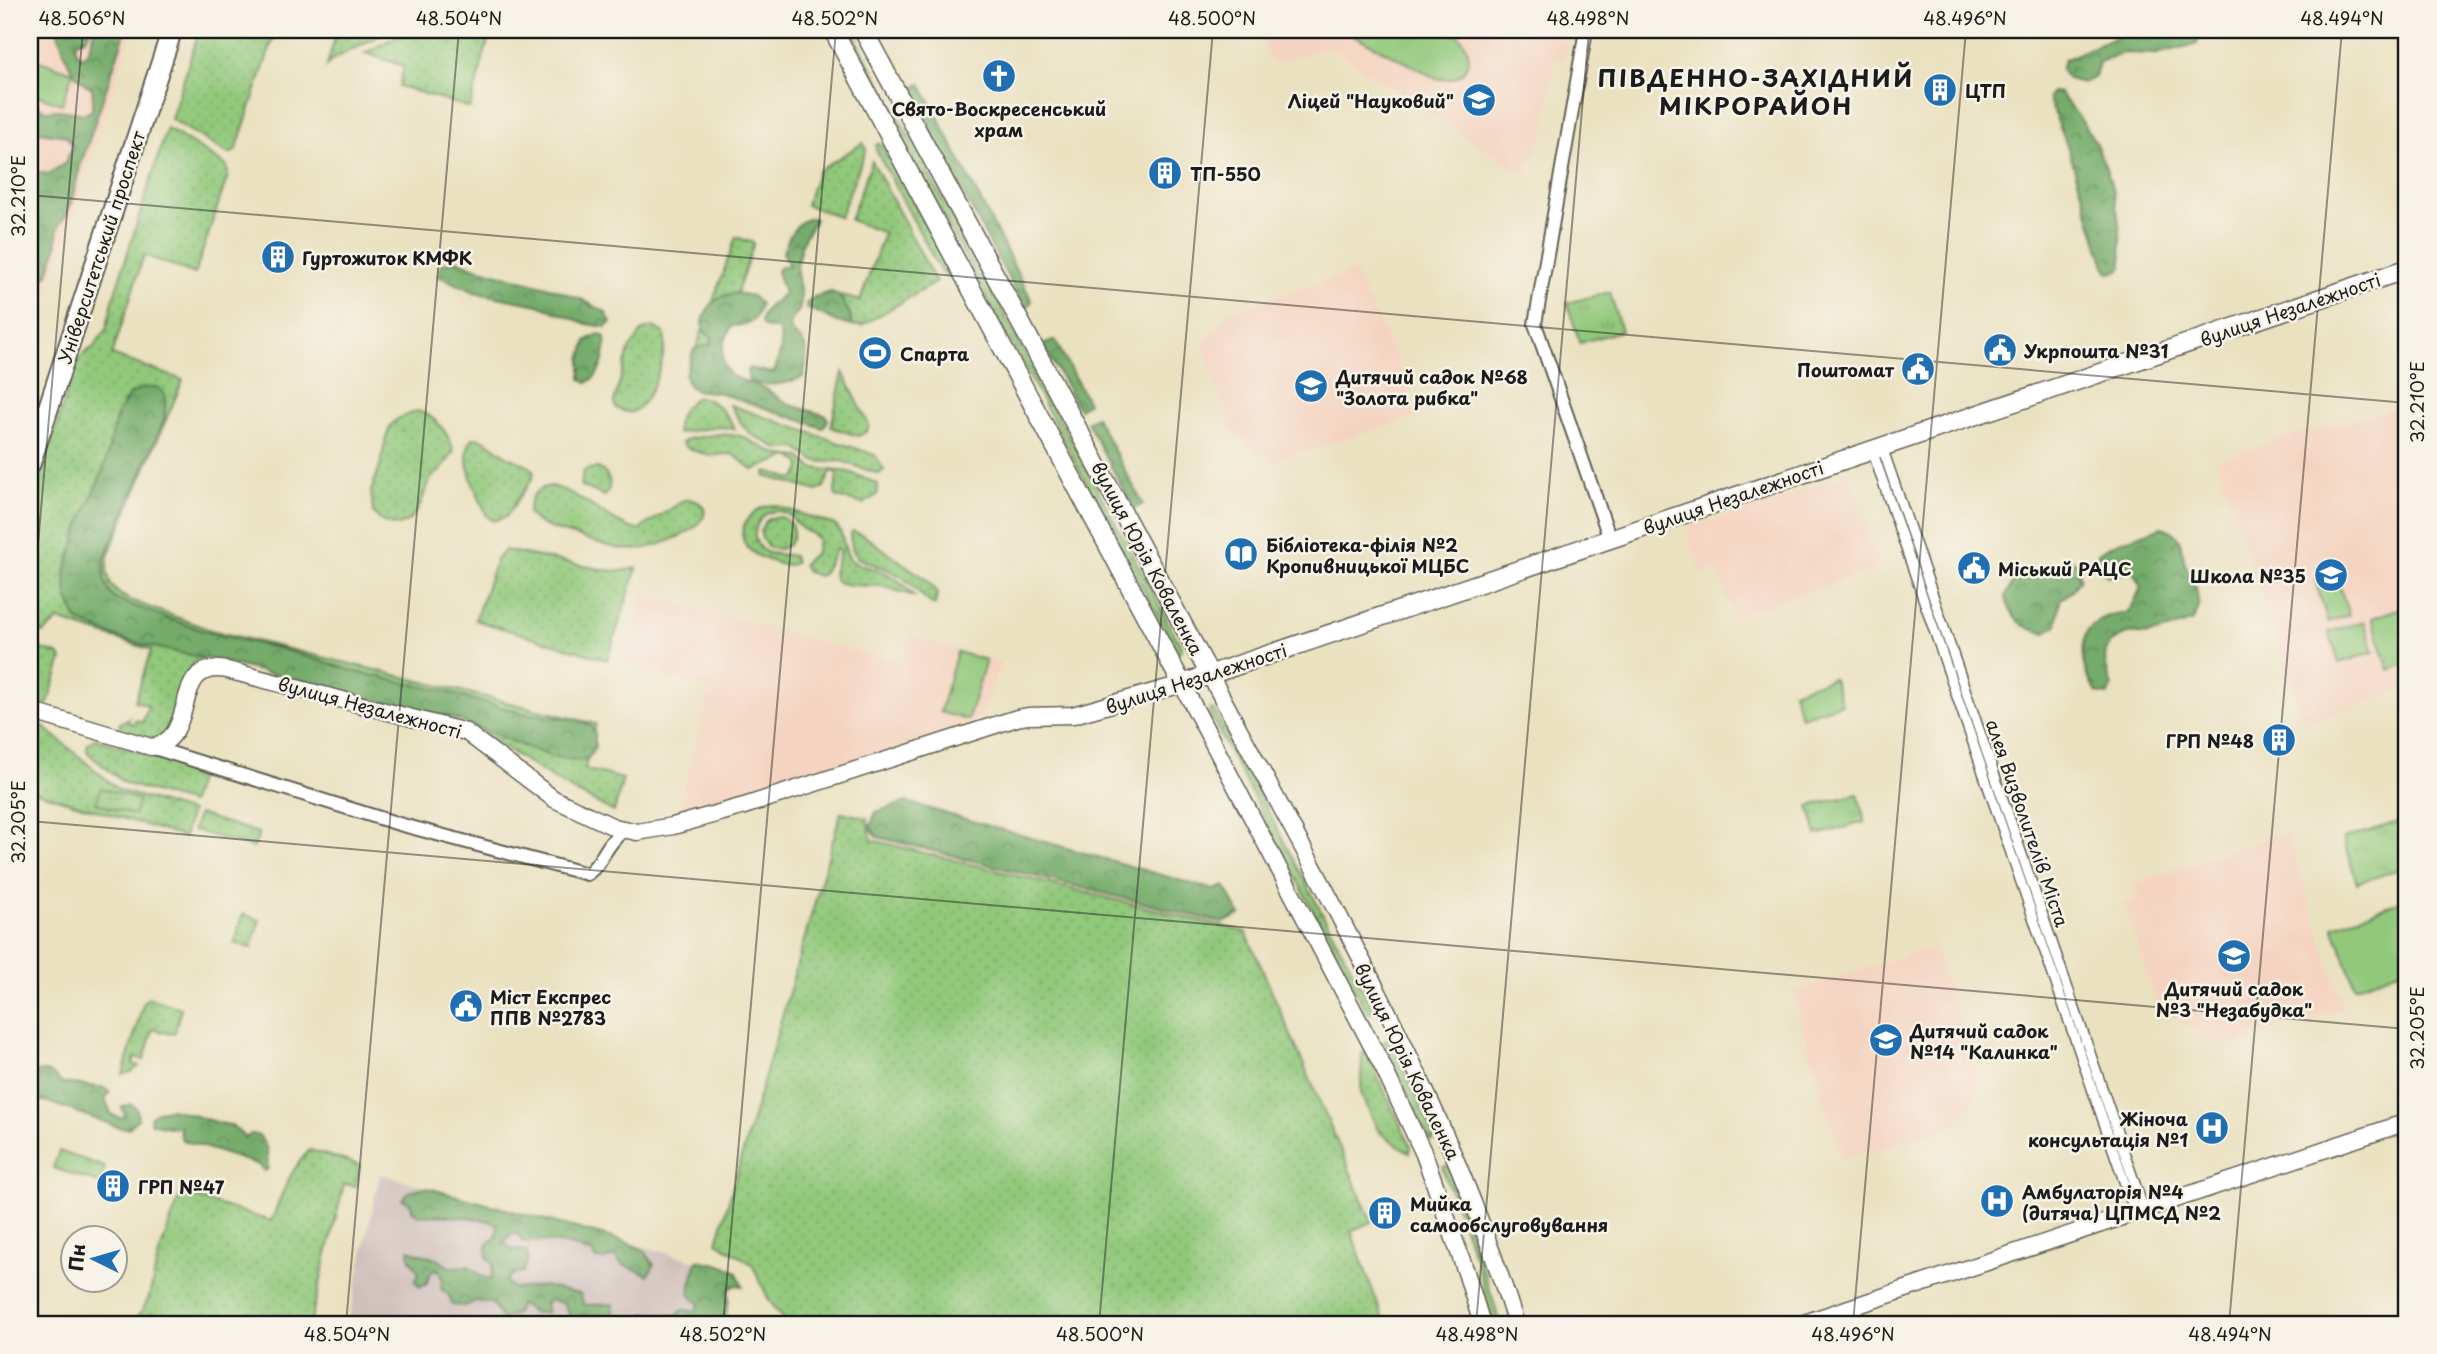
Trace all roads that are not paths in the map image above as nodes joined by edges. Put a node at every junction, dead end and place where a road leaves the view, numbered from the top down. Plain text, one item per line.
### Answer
1 (172, 30) edge
2 (833, 30) edge
3 (863, 30) edge
4 (1586, 30) edge
5 (2407, 269) edge
6 (1877, 449) junction
7 (30, 464) edge
8 (1610, 539) junction
9 (1210, 675) junction
10 (1182, 684) junction
11 (30, 711) edge
12 (151, 747) junction
13 (623, 831) junction
14 (2407, 1122) edge
15 (2139, 1212) junction
16 (1482, 1324) edge
17 (1516, 1324) edge
18 (1801, 1324) edge

1 - 7 main road, Університетський проспект
2 - 10 main road, вулиця Юрія Коваленка
3 - 9 main road, вулиця Юрія Коваленка
4 - 8 street
5 - 6 main road, вулиця Незалежності
6 - 8 main road, вулиця Незалежності
6 - 15 street, алея Визволителів Міста
8 - 9 main road, вулиця Незалежності
9 - 10 main road, вулиця Незалежності
9 - 17 street, вулиця Юрія Коваленка
10 - 13 street, вулиця Незалежності
10 - 16 street, вулиця Юрія Коваленка
11 - 12 street
12 - 13 street
12 - 13 street, вулиця Незалежності
14 - 15 street
15 - 18 street

